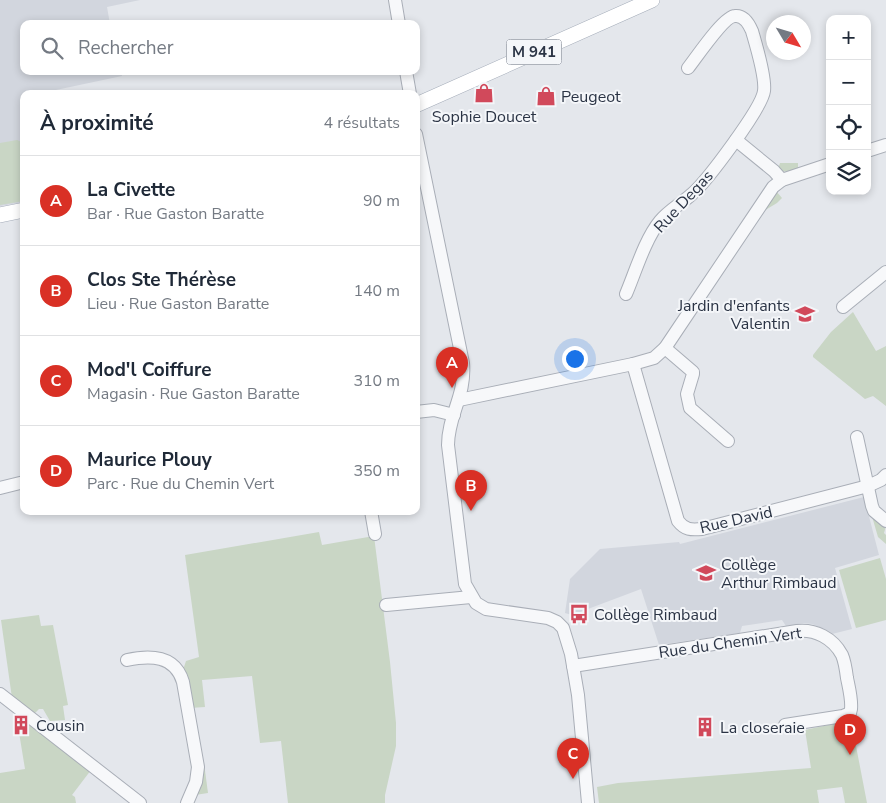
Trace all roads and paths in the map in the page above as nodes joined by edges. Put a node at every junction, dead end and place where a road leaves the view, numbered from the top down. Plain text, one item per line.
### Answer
1 (395, 0) edge
2 (633, 0) edge
3 (652, 0) edge
4 (398, 20) edge
5 (688, 68) dead end
6 (407, 75) edge
7 (409, 90) edge
8 (420, 94) edge
9 (420, 103) edge
10 (736, 140) junction
11 (886, 145) edge
12 (870, 150) edge
13 (420, 153) edge
14 (826, 165) edge
15 (782, 180) junction
16 (20, 211) edge
17 (0, 215) edge
18 (20, 219) edge
19 (0, 223) edge
20 (886, 272) edge
21 (626, 294) dead end
22 (843, 308) dead end
23 (665, 348) junction
24 (633, 364) junction
25 (460, 400) junction
26 (420, 412) edge
27 (454, 415) junction
28 (857, 437) dead end
29 (728, 441) dead end
30 (886, 475) edge
31 (20, 483) edge
32 (868, 486) junction
33 (0, 488) edge
34 (372, 515) edge
35 (886, 521) edge
36 (375, 534) dead end
37 (471, 597) junction
38 (386, 605) dead end
39 (127, 660) dead end
40 (574, 666) junction
41 (0, 694) edge
42 (785, 725) dead end
43 (140, 803) edge
44 (187, 803) edge
45 (588, 803) edge

1 - 4 street
2 - 8 main road, M 941
3 - 9 main road, M 941
5 - 10 street, Rue Degas
6 - 7 street
10 - 15 street
10 - 21 street, Rue Degas
11 - 12 street
13 - 25 street
14 - 15 street
15 - 23 street
16 - 17 main road
18 - 19 main road
20 - 22 street
23 - 24 street
23 - 29 street
24 - 25 street
24 - 32 street, Rue David
25 - 27 street
26 - 27 street
27 - 37 street
28 - 32 street
30 - 32 street, Rue David
31 - 33 street
32 - 35 street
34 - 36 street
37 - 38 street
37 - 40 street
39 - 44 street
40 - 42 street, Rue du Chemin Vert
40 - 45 street
41 - 43 street

